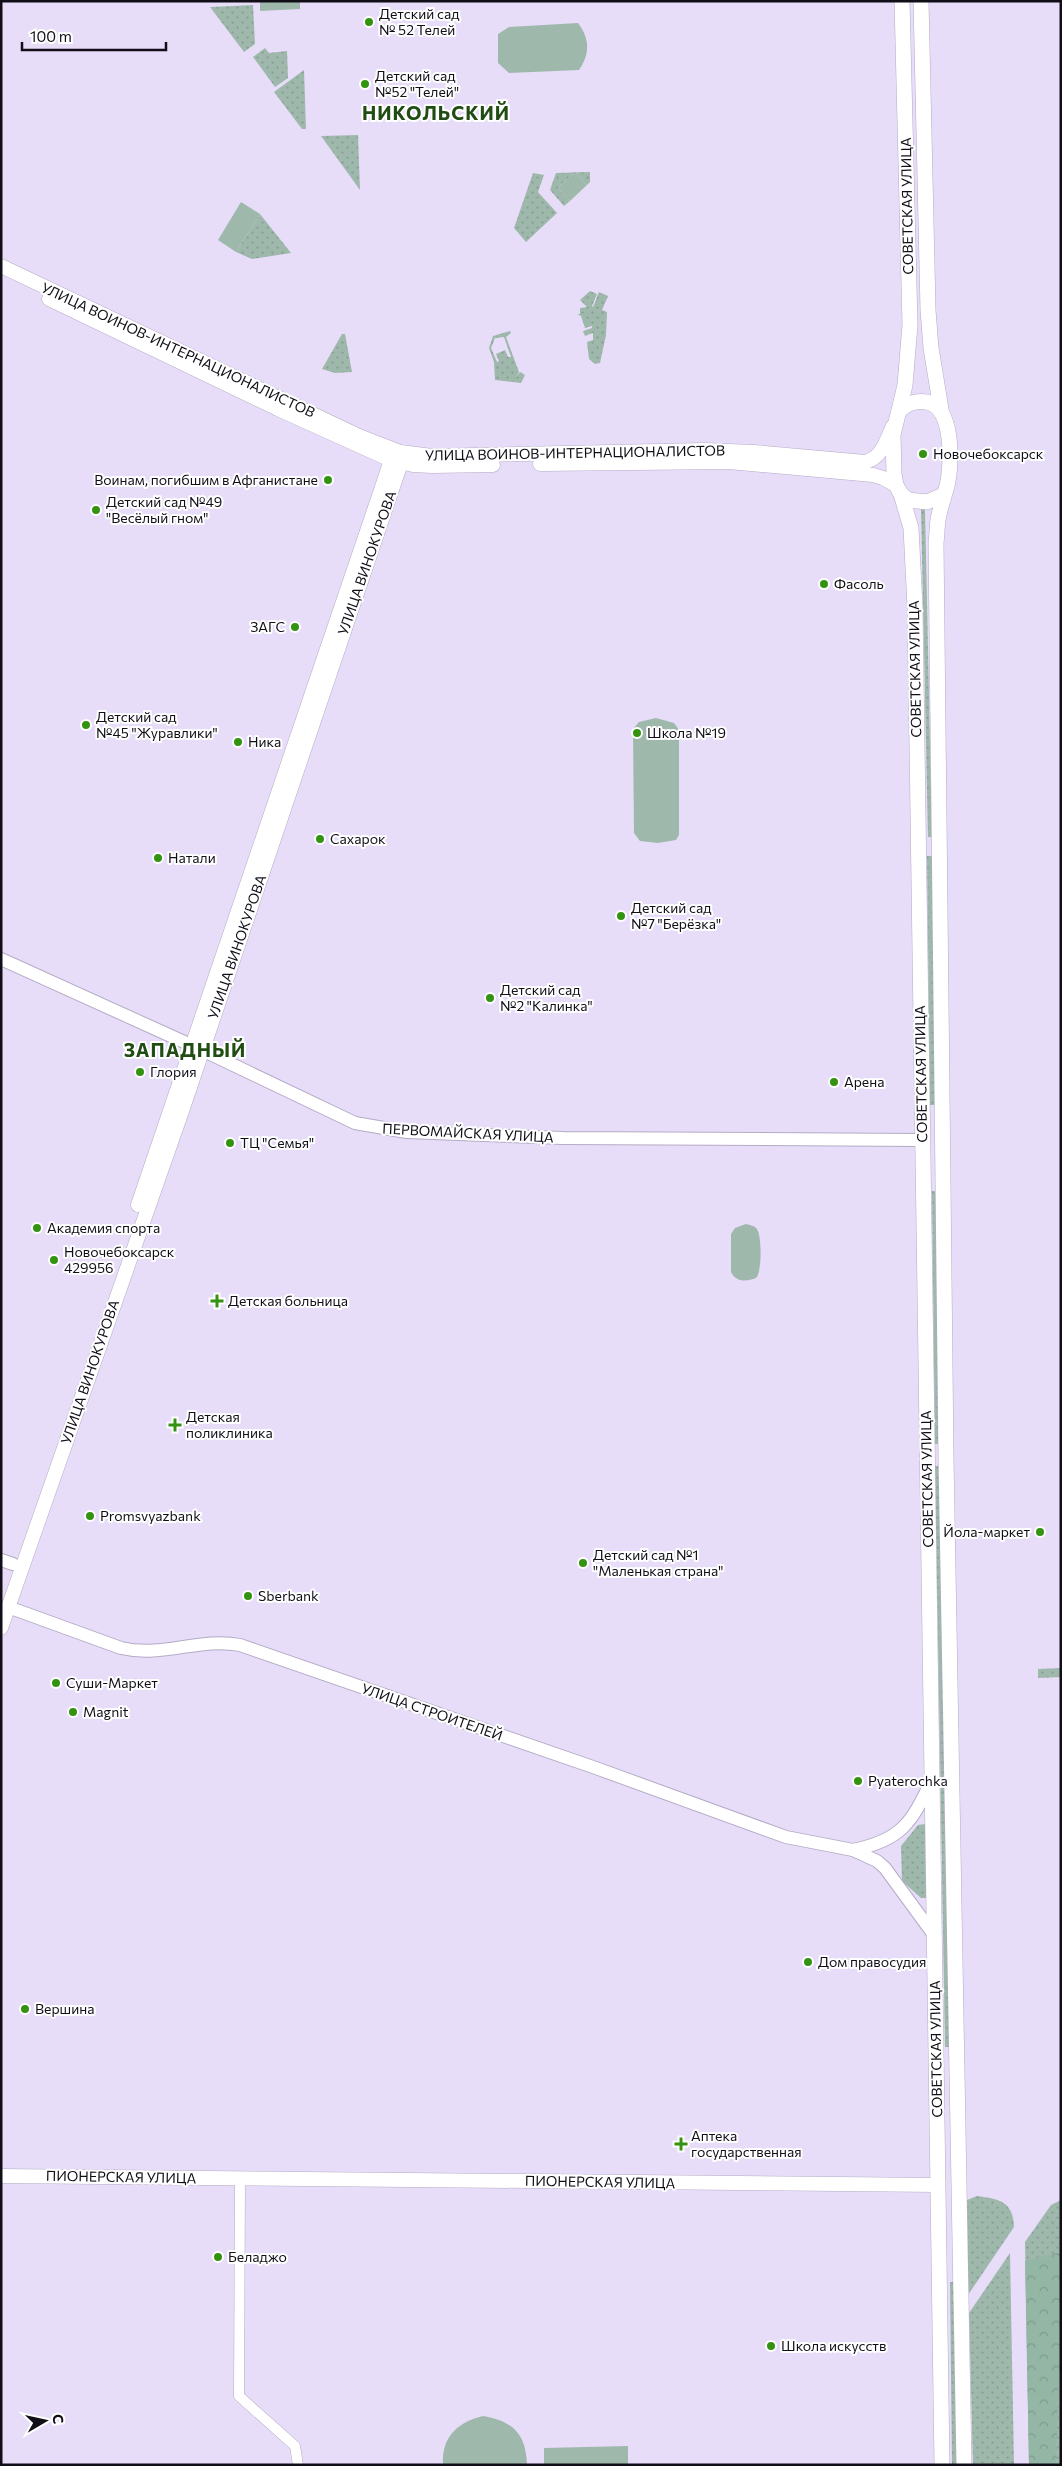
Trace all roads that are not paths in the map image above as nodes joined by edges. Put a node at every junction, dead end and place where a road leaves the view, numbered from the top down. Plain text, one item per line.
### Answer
1 (902, 1) edge
2 (921, 1) edge
3 (1, 266) edge
4 (1, 276) edge
5 (115, 327) junction
6 (941, 410) junction
7 (897, 415) junction
8 (625, 457) junction
9 (398, 458) junction
10 (898, 490) junction
11 (943, 495) junction
12 (918, 847) junction
13 (939, 847) junction
14 (1, 958) edge
15 (197, 1048) junction
16 (922, 1140) junction
17 (942, 1140) junction
18 (926, 1458) junction
19 (946, 1458) junction
20 (12, 1564) edge
21 (4, 1603) edge
22 (1, 1628) edge
23 (932, 1780) junction
24 (853, 1850) junction
25 (934, 1935) junction
26 (936, 2061) junction
27 (957, 2061) junction
28 (1, 2176) edge
29 (240, 2178) junction
30 (938, 2185) junction
31 (959, 2186) junction
32 (298, 2465) edge
33 (942, 2465) edge
34 (964, 2465) edge

1 - 7 main road, СОВЕТСКАЯ УЛИЦА
2 - 6 main road, СОВЕТСКАЯ УЛИЦА
3 - 5 main road, УЛИЦА ВОИНОВ-ИНТЕРНАЦИОНАЛИСТОВ
4 - 5 main road, УЛИЦА ВОИНОВ-ИНТЕРНАЦИОНАЛИСТОВ
5 - 9 main road, УЛИЦА ВОИНОВ-ИНТЕРНАЦИОНАЛИСТОВ
6 - 7 main road
6 - 11 main road, СОВЕТСКАЯ УЛИЦА
7 - 8 main road, УЛИЦА ВОИНОВ-ИНТЕРНАЦИОНАЛИСТОВ
7 - 10 main road, СОВЕТСКАЯ УЛИЦА
8 - 9 main road, УЛИЦА ВОИНОВ-ИНТЕРНАЦИОНАЛИСТОВ
8 - 10 main road, УЛИЦА ВОИНОВ-ИНТЕРНАЦИОНАЛИСТОВ
9 - 15 main road, УЛИЦА ВИНОКУРОВА
10 - 11 main road
10 - 12 main road, СОВЕТСКАЯ УЛИЦА
11 - 13 main road, СОВЕТСКАЯ УЛИЦА
12 - 13 main road
12 - 16 main road, СОВЕТСКАЯ УЛИЦА
13 - 17 main road, СОВЕТСКАЯ УЛИЦА
14 - 15 street, ПЕРВОМАЙСКАЯ УЛИЦА
15 - 16 street, ПЕРВОМАЙСКАЯ УЛИЦА
15 - 20 main road, УЛИЦА ВИНОКУРОВА
16 - 17 main road, ПЕРВОМАЙСКАЯ УЛИЦА
16 - 18 main road, СОВЕТСКАЯ УЛИЦА
17 - 19 main road, СОВЕТСКАЯ УЛИЦА
18 - 19 main road
18 - 23 main road, СОВЕТСКАЯ УЛИЦА
19 - 27 main road, СОВЕТСКАЯ УЛИЦА
20 - 21 main road, УЛИЦА ВИНОКУРОВА
21 - 22 main road, УЛИЦА ВИНОКУРОВА
21 - 24 street, УЛИЦА СТРОИТЕЛЕЙ
23 - 24 street, УЛИЦА СТРОИТЕЛЕЙ
23 - 25 main road, СОВЕТСКАЯ УЛИЦА
24 - 25 street, УЛИЦА СТРОИТЕЛЕЙ
25 - 26 main road, СОВЕТСКАЯ УЛИЦА
26 - 27 main road
26 - 30 main road, СОВЕТСКАЯ УЛИЦА
27 - 31 main road, СОВЕТСКАЯ УЛИЦА
28 - 29 main road, ПИОНЕРСКАЯ УЛИЦА
29 - 30 main road, ПИОНЕРСКАЯ УЛИЦА
29 - 32 street
30 - 31 main road, ПИОНЕРСКАЯ УЛИЦА
30 - 33 main road, СОВЕТСКАЯ УЛИЦА
31 - 34 main road, СОВЕТСКАЯ УЛИЦА

